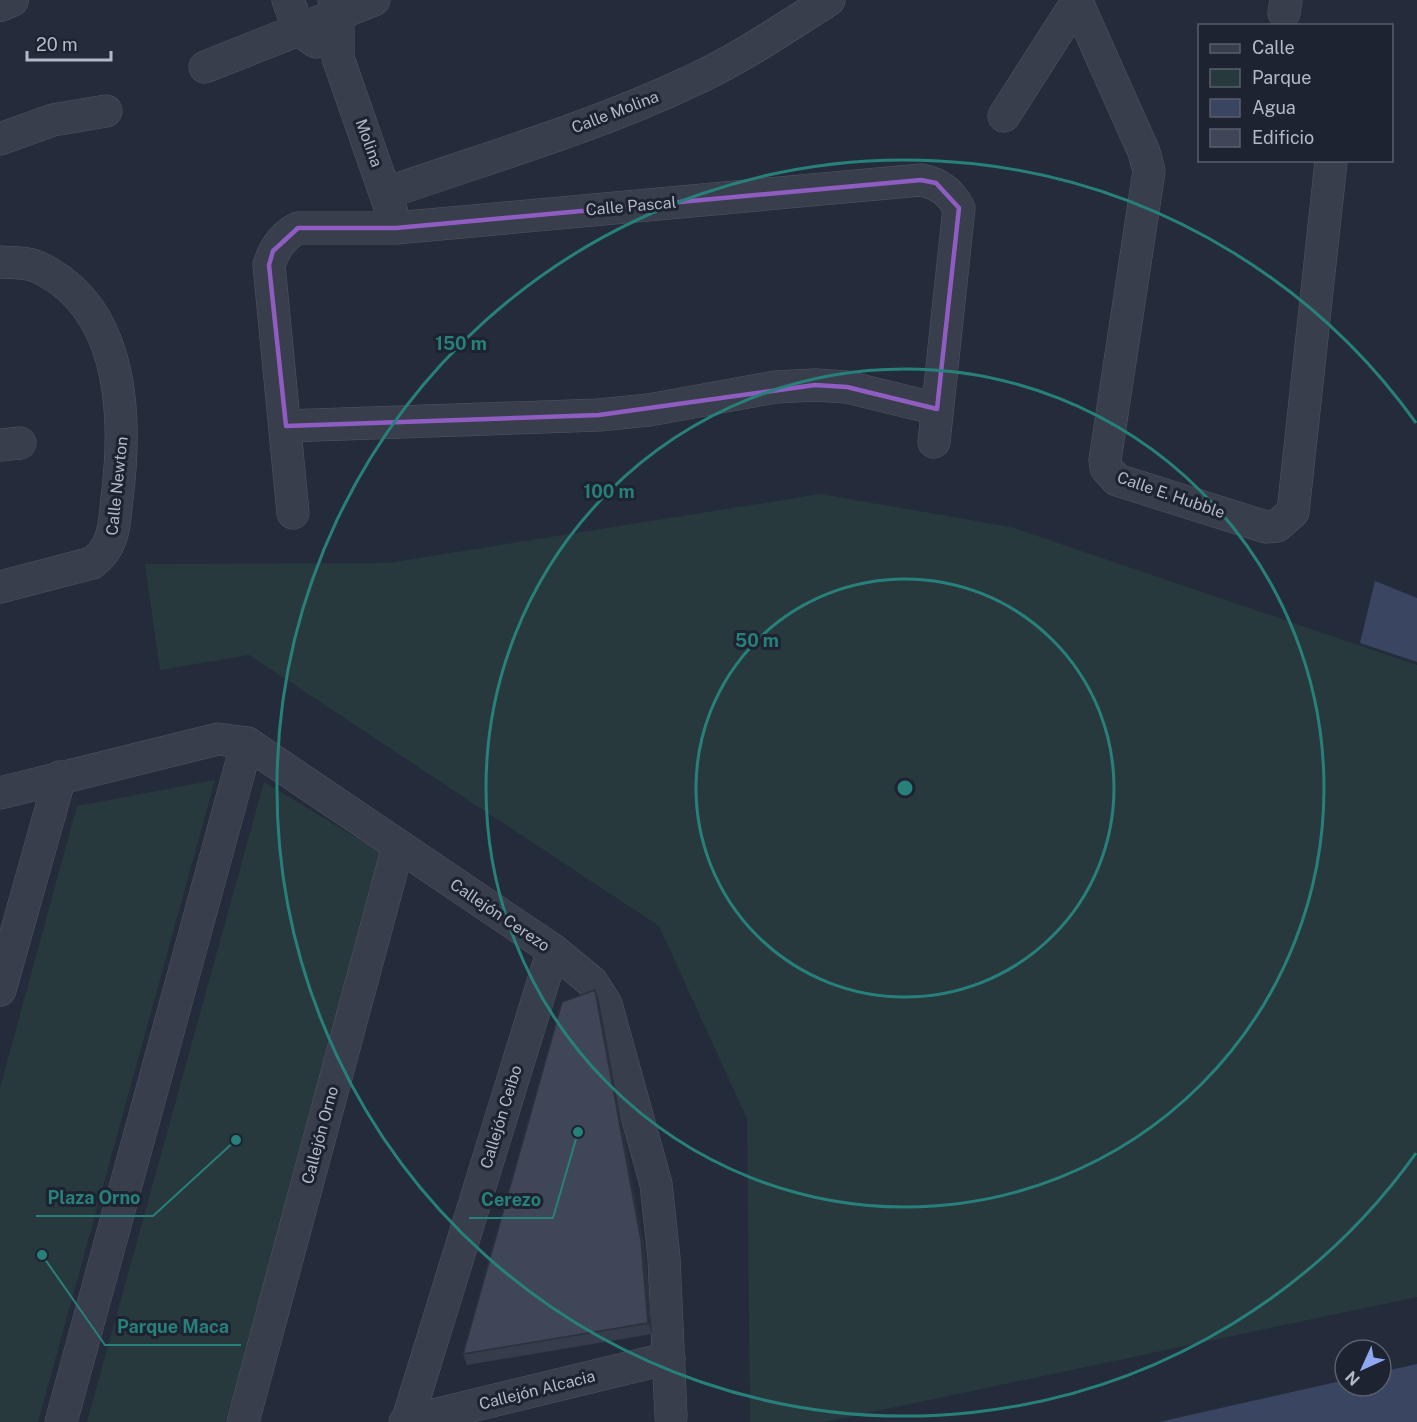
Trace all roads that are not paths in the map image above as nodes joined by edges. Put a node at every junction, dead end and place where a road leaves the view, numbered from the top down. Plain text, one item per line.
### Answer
1 (12, 0) edge
2 (288, 0) edge
3 (374, 0) edge
4 (829, 0) edge
5 (1078, 1) edge
6 (0, 5) edge
7 (336, 7) edge
8 (299, 30) junction
9 (338, 58) junction
10 (205, 67) dead end
11 (106, 111) dead end
12 (1004, 116) dead end
13 (0, 139) edge
14 (1331, 162) edge
15 (387, 193) junction
16 (396, 228) junction
17 (0, 262) edge
18 (937, 409) junction
19 (286, 426) junction
20 (934, 442) dead end
21 (293, 513) dead end
22 (0, 587) edge
23 (247, 743) junction
24 (60, 777) junction
25 (0, 793) edge
26 (398, 847) junction
27 (553, 950) junction
28 (0, 990) edge
29 (669, 1358) junction
30 (671, 1416) dead end
31 (61, 1422) edge
32 (243, 1422) edge
33 (406, 1422) edge

1 - 6 street
2 - 8 street
3 - 7 street
4 - 15 street, Calle Molina
5 - 12 street
5 - 14 street, Calle E. Hubble
7 - 8 street
7 - 9 street, Molina
8 - 9 street
8 - 10 street
9 - 15 street, Molina
11 - 13 street
15 - 16 street, Molina
16 - 18 street, Calle Pascal
16 - 19 street, Calle Pascal
17 - 22 street, Calle Newton
18 - 19 street
18 - 20 street, Calle Pascal
19 - 21 street, Calle Pascal
23 - 24 street, Callejón Cerezo
23 - 26 street, Callejón Cerezo
23 - 31 street
24 - 25 street, Callejón Cerezo
24 - 28 street
26 - 27 street, Callejón Cerezo
26 - 32 street, Callejón Orno
27 - 29 street, Callejón Cerezo
27 - 33 street, Callejón Ceibo
29 - 30 street, Callejón Cerezo
29 - 33 street, Callejón Alcacia

